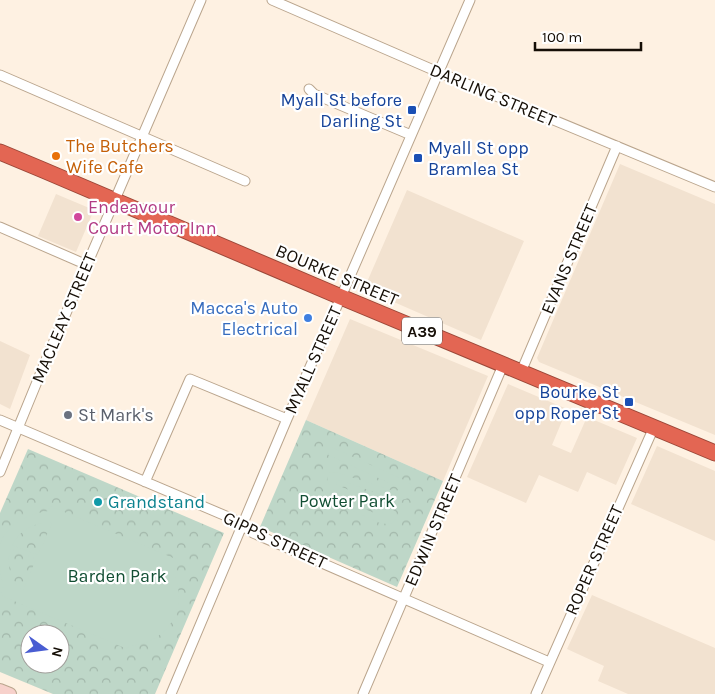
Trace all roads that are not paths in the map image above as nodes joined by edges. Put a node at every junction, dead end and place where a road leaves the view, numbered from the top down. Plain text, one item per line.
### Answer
1 (201, 0) edge
2 (272, 0) edge
3 (470, 0) edge
4 (438, 72) junction
5 (0, 76) edge
6 (309, 89) dead end
7 (411, 135) junction
8 (142, 136) junction
9 (617, 146) junction
10 (0, 152) edge
11 (245, 181) dead end
12 (715, 187) edge
13 (114, 201) junction
14 (0, 226) edge
15 (87, 265) junction
16 (342, 297) junction
17 (503, 365) junction
18 (521, 372) junction
19 (287, 419) junction
20 (0, 420) edge
21 (654, 427) junction
22 (19, 428) junction
23 (715, 453) edge
24 (0, 472) edge
25 (145, 482) junction
26 (242, 525) junction
27 (404, 598) junction
28 (549, 662) junction
29 (0, 690) edge
30 (10, 694) edge
31 (171, 694) edge
32 (362, 694) edge
33 (536, 694) edge

1 - 8 street, MACLEAY STREET
2 - 4 street, DARLING STREET
3 - 4 street, MYALL STREET
4 - 7 street, MYALL STREET
4 - 9 street, DARLING STREET
5 - 8 street
6 - 7 street
7 - 16 street, MYALL STREET
8 - 11 street
8 - 13 street, MACLEAY STREET
9 - 12 street, DARLING STREET
9 - 18 street, EVANS STREET
10 - 13 highway, BOURKE STREET / A39
13 - 15 street, MACLEAY STREET
13 - 16 highway, BOURKE STREET / A39
14 - 15 street
15 - 22 street, MACLEAY STREET
16 - 17 highway, BOURKE STREET / A39
16 - 19 street, MYALL STREET
17 - 18 highway, BOURKE STREET / A39
17 - 27 street, EDWIN STREET
18 - 21 highway, BOURKE STREET / A39
19 - 25 street
19 - 26 street, MYALL STREET
20 - 22 street, GIPPS STREET
21 - 23 highway, BOURKE STREET / A39
21 - 28 street, ROPER STREET
22 - 24 street, MACLEAY STREET
22 - 25 street, GIPPS STREET
25 - 26 street, GIPPS STREET
26 - 27 street, GIPPS STREET
26 - 31 street, MYALL STREET
27 - 28 street, GIPPS STREET
27 - 32 street, EDWIN STREET
28 - 33 street, ROPER STREET
29 - 30 street

